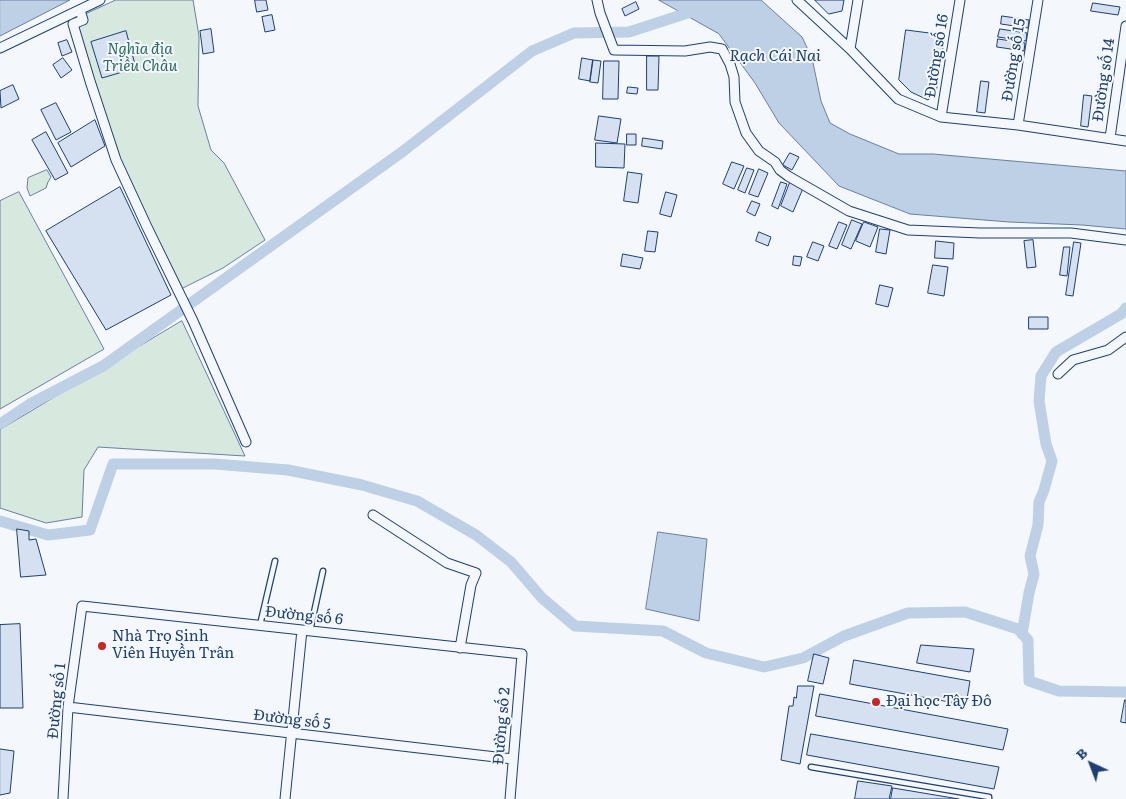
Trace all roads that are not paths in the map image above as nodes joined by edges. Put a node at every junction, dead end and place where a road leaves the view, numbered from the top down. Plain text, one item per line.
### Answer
1 (100, 0) edge
2 (597, 0) edge
3 (797, 0) edge
4 (858, 0) edge
5 (960, 0) edge
6 (1038, 0) edge
7 (80, 10) junction
8 (1126, 26) edge
9 (0, 48) edge
10 (850, 49) junction
11 (941, 117) junction
12 (1018, 125) junction
13 (1110, 138) junction
14 (1126, 141) edge
15 (1126, 240) edge
16 (1126, 337) edge
17 (1058, 374) dead end
18 (246, 442) dead end
19 (373, 515) dead end
20 (275, 562) dead end
21 (323, 571) dead end
22 (82, 606) joint
23 (260, 626) junction
24 (306, 631) junction
25 (460, 648) junction
26 (522, 654) joint
27 (68, 707) junction
28 (291, 734) junction
29 (513, 759) junction
30 (811, 767) dead end
31 (63, 799) edge
32 (286, 799) edge
33 (510, 799) edge
34 (988, 799) edge

1 - 7 street
2 - 15 street
3 - 10 street
4 - 10 street
5 - 11 street, Đường số 16
6 - 12 street, Đường số 15
7 - 9 street
7 - 18 street
8 - 13 street, Đường số 14
10 - 11 street
11 - 12 street
12 - 13 street
13 - 14 street
16 - 17 street
19 - 25 street
20 - 23 lane
21 - 24 lane
22 - 23 street, Đường số 6
22 - 27 street, Đường số 1
23 - 24 street, Đường số 6
24 - 25 street, Đường số 6
24 - 28 street
25 - 26 street, Đường số 6
26 - 29 street, Đường số 2
27 - 28 street, Đường số 5
27 - 31 street, Đường số 1
28 - 29 street, Đường số 5
28 - 32 street
29 - 33 street, Đường số 2
30 - 34 lane

